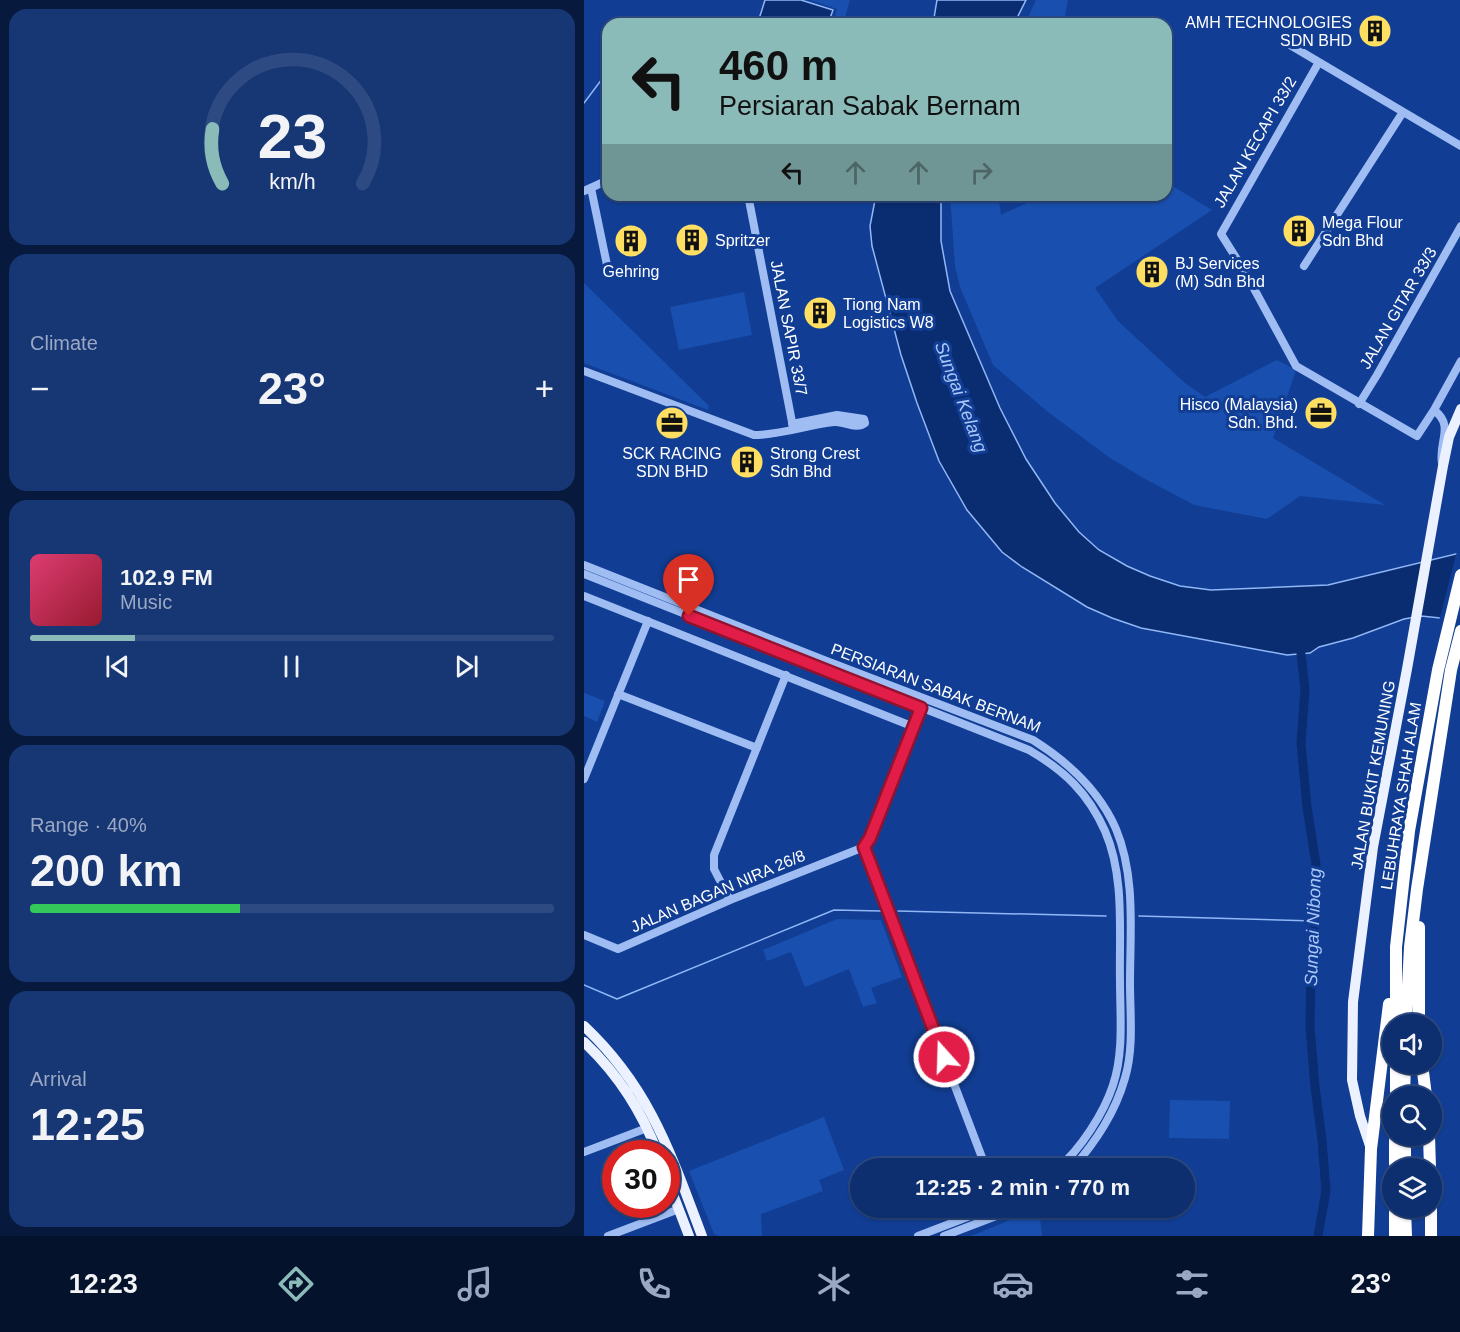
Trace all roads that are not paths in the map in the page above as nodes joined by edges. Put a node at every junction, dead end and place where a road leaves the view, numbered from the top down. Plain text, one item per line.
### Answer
1 (1285, 38) dead end
2 (1319, 62) junction
3 (1403, 112) junction
4 (1460, 146) edge
5 (602, 183) edge
6 (587, 189) edge
7 (749, 201) edge
8 (1460, 226) edge
9 (607, 265) dead end
10 (1304, 266) dead end
11 (1460, 362) edge
12 (584, 371) edge
13 (1359, 404) junction
14 (1460, 409) edge
15 (1434, 410) junction
16 (793, 427) junction
17 (1443, 466) junction
18 (584, 565) edge
19 (584, 574) edge
20 (1460, 574) edge
21 (584, 596) edge
22 (647, 621) junction
23 (1460, 631) edge
24 (1444, 670) junction
25 (785, 675) junction
26 (618, 694) junction
27 (923, 704) junction
28 (914, 727) junction
29 (757, 748) junction
30 (584, 779) edge
31 (864, 847) junction
32 (1417, 890) junction
33 (730, 900) junction
34 (584, 935) edge
35 (1396, 947) junction
36 (1396, 1014) edge
37 (1407, 1014) edge
38 (1419, 1014) edge
39 (584, 1026) edge
40 (584, 1042) edge
41 (647, 1128) junction
42 (1089, 1130) junction
43 (1099, 1135) junction
44 (652, 1140) edge
45 (1371, 1149) junction
46 (584, 1152) edge
47 (982, 1158) edge
48 (1069, 1158) edge
49 (1081, 1158) edge
50 (680, 1212) edge
51 (655, 1218) edge
52 (965, 1218) edge
53 (984, 1218) edge
54 (1395, 1218) edge
55 (1405, 1218) edge
56 (1429, 1218) edge
57 (1431, 1218) edge
58 (1433, 1218) edge
59 (608, 1236) edge
60 (689, 1236) edge
61 (702, 1236) edge
62 (918, 1236) edge
63 (944, 1236) edge
64 (1368, 1236) edge
65 (1395, 1236) edge
66 (1406, 1236) edge
67 (1426, 1236) edge
68 (1431, 1236) edge
69 (1436, 1236) edge

1 - 2 street
2 - 3 street
2 - 13 street, JALAN KECAPI 33/2
3 - 4 street
3 - 10 street
5 - 6 street
6 - 9 street
7 - 16 street, JALAN SAPIR 33/7
8 - 13 street, JALAN GITAR 33/3
11 - 15 street
12 - 16 street
13 - 15 street, JALAN KECAPI 33/2
14 - 17 main road, JALAN BUKIT KEMUNING
15 - 17 street
16 - 16 street
17 - 45 main road, JALAN BUKIT KEMUNING
18 - 27 street, PERSIARAN SABAK BERNAM
19 - 27 street, PERSIARAN SABAK BERNAM
20 - 24 highway, LEBUHRAYA SHAH ALAM
21 - 22 street
22 - 25 street
22 - 26 street
23 - 24 highway, LEBUHRAYA SHAH ALAM
24 - 32 highway, LEBUHRAYA SHAH ALAM
24 - 35 highway, LEBUHRAYA SHAH ALAM
25 - 28 street
25 - 29 street
26 - 29 street
26 - 30 street
27 - 28 street
27 - 42 street, PERSIARAN SABAK BERNAM
27 - 43 street, PERSIARAN SABAK BERNAM
28 - 31 street
29 - 33 street
31 - 33 street, JALAN BAGAN NIRA 26/8
31 - 47 street
32 - 37 highway, LEBUHRAYA SHAH ALAM
32 - 38 highway
33 - 34 street, JALAN BAGAN NIRA 26/8
35 - 36 highway, LEBUHRAYA SHAH ALAM
35 - 45 highway
39 - 61 main road
40 - 41 main road
41 - 44 main road
41 - 46 street
42 - 43 street
42 - 48 street, PERSIARAN SABAK BERNAM
43 - 49 street, PERSIARAN SABAK BERNAM
45 - 64 highway
50 - 60 main road
51 - 59 street
52 - 62 street
53 - 63 street
54 - 65 highway
55 - 66 highway
56 - 67 highway
57 - 68 highway
58 - 69 highway

